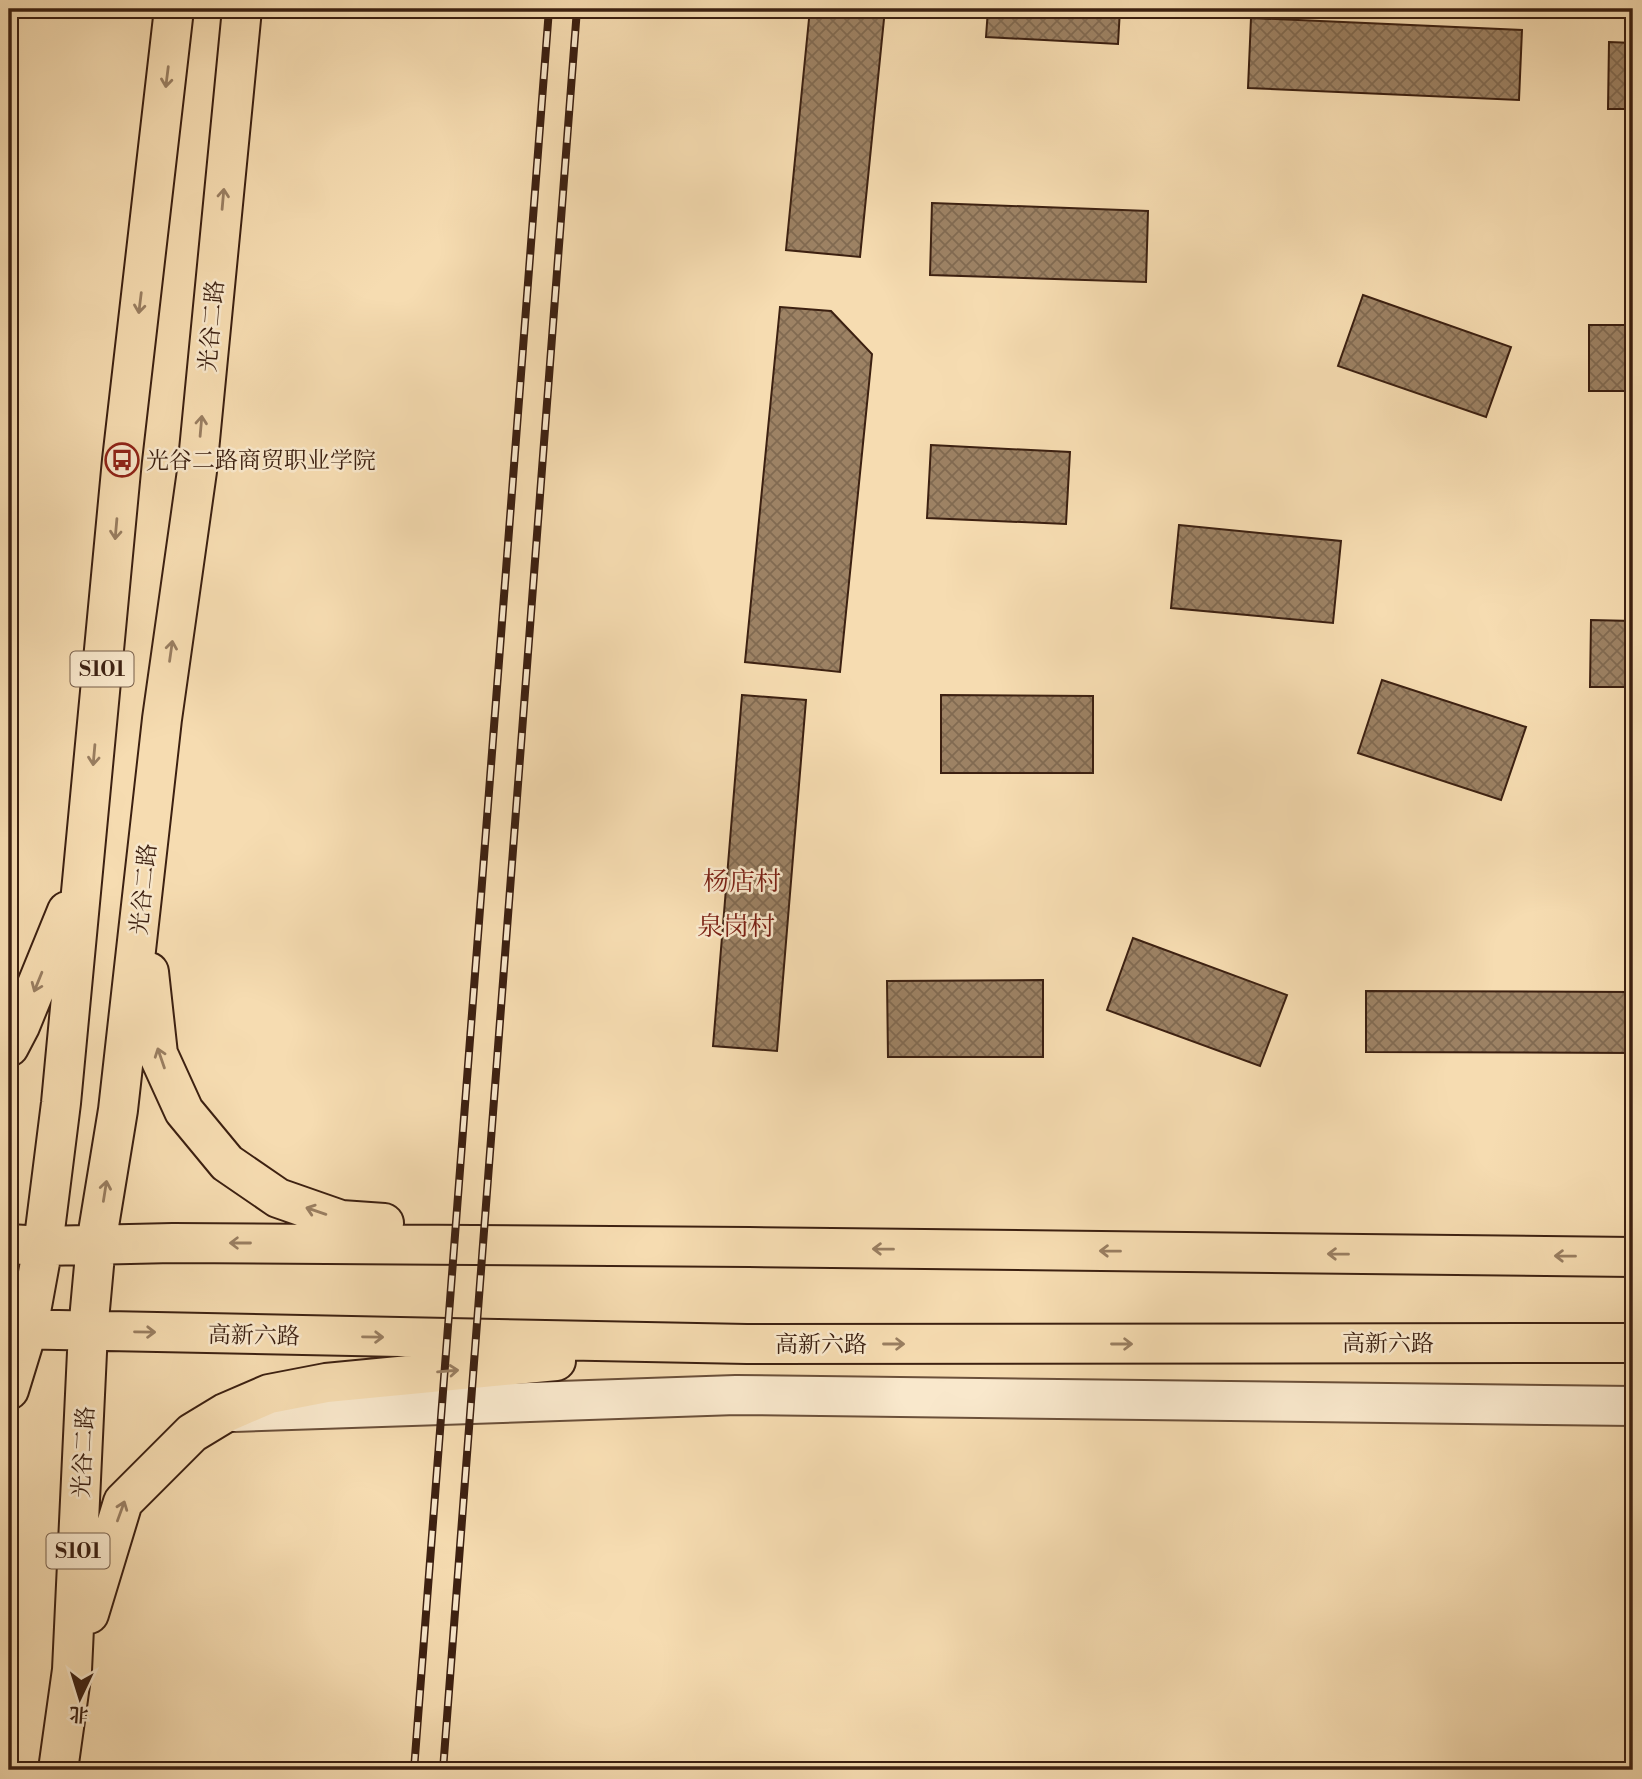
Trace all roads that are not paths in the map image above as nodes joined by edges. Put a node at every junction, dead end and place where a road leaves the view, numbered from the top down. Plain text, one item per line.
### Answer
1 (174, 9) edge
2 (242, 9) edge
3 (162, 719) junction
4 (83, 874) junction
5 (9, 1046) edge
6 (96, 1244) junction
7 (26, 1245) edge
8 (749, 1247) junction
9 (1633, 1257) edge
10 (18, 1329) edge
11 (88, 1331) junction
12 (1633, 1343) edge
13 (747, 1344) junction
14 (9, 1390) edge
15 (1633, 1406) edge
16 (225, 1413) junction
17 (72, 1670) junction
18 (58, 1770) edge

1 -> 4 main road, S101
3 -> 2 main road, 光谷二路 / S101
6 -> 3 main road, 光谷二路 / S101
8 -> 3 main road
4 -> 5 main road
4 - 7 main road, S101
6 - 7 main road
8 -> 6 main road
6 - 11 main road, 光谷二路 / S101
7 - 10 main road, S101
9 -> 8 main road
10 - 11 main road, 高新六路
10 - 14 main road, S101
11 -> 13 main road, 高新六路
11 - 17 main road, 光谷二路 / S101
13 -> 12 main road, 高新六路
16 -> 13 main road
15 - 16 street
17 -> 16 main road
17 - 18 main road, 光谷二路 / S101

